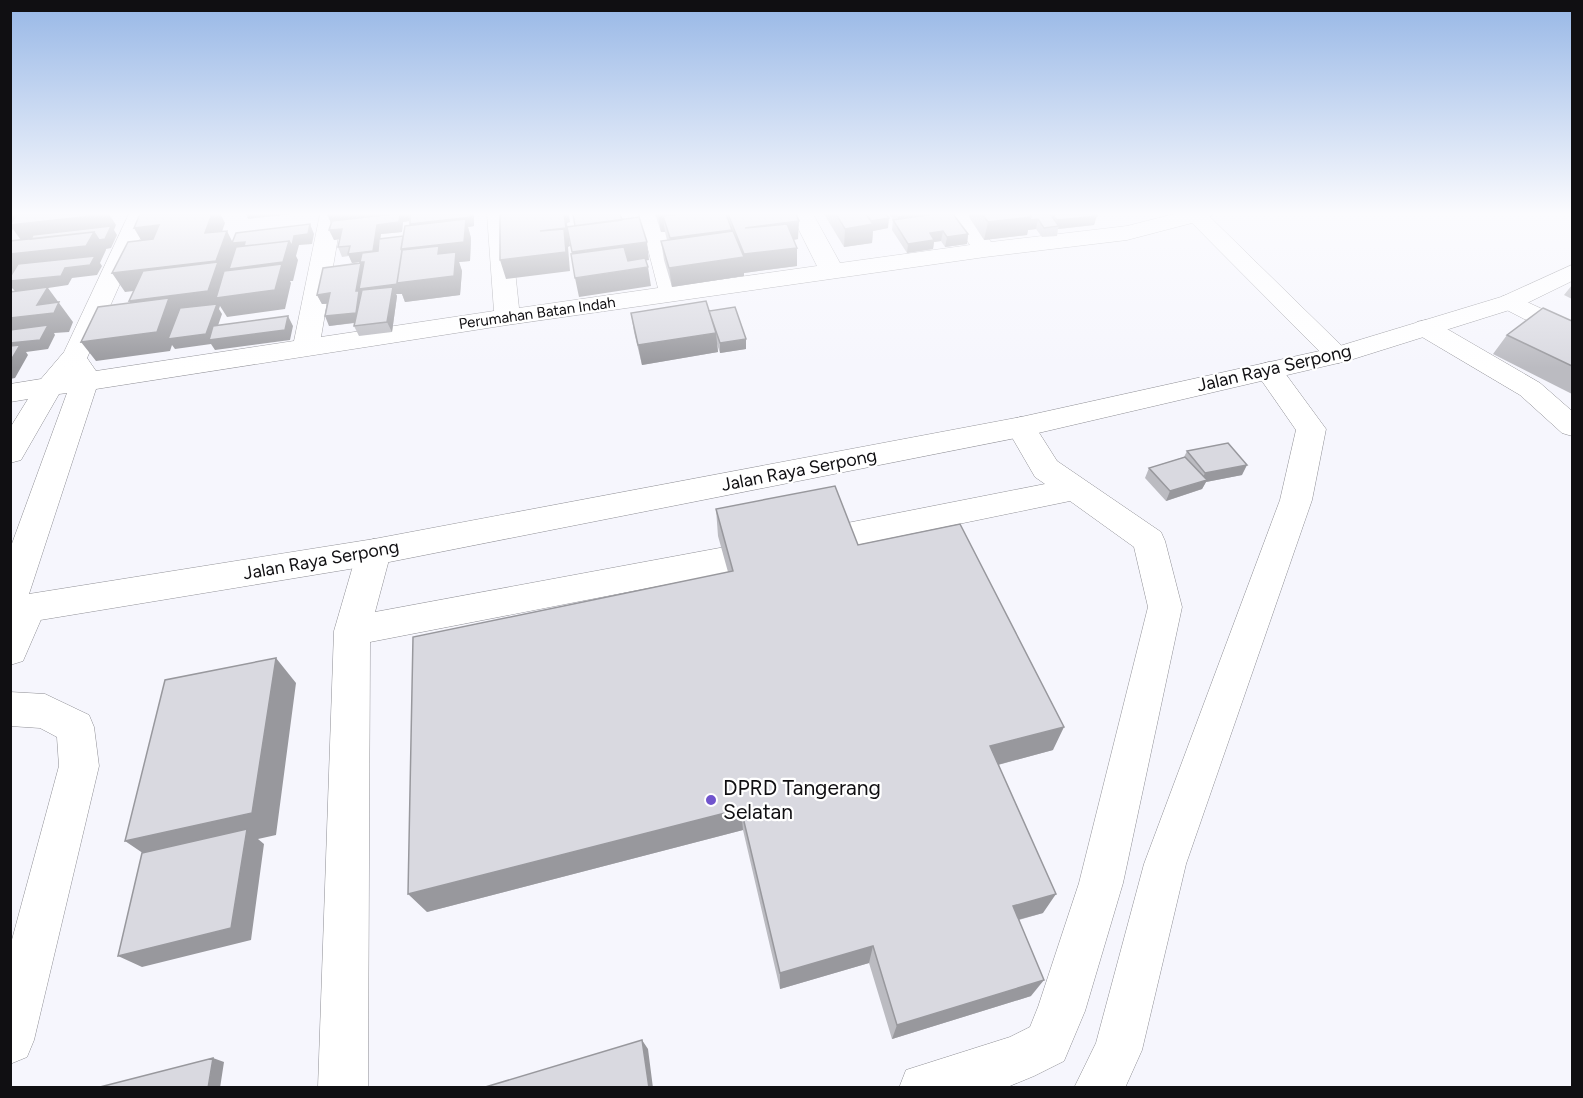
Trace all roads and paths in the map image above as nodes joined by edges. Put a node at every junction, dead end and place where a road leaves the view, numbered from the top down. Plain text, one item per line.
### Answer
1 (120, 265) edge
2 (322, 265) edge
3 (502, 265) edge
4 (664, 265) edge
5 (829, 265) edge
6 (874, 265) edge
7 (1249, 265) edge
8 (832, 271) junction
9 (1572, 272) edge
10 (672, 294) junction
11 (1510, 302) junction
12 (507, 317) junction
13 (1426, 328) junction
14 (1572, 333) edge
15 (306, 347) junction
16 (1338, 355) junction
17 (81, 368) junction
18 (1269, 371) junction
19 (49, 388) junction
20 (10, 393) edge
21 (1572, 426) edge
22 (1021, 427) junction
23 (10, 453) edge
24 (1075, 489) junction
25 (842, 536) edge
26 (374, 552) junction
27 (725, 560) edge
28 (17, 606) edge
29 (352, 631) junction
30 (10, 650) edge
31 (10, 709) edge
32 (10, 1041) edge
33 (343, 1088) edge
34 (924, 1088) edge
35 (1099, 1088) edge

1 - 17 street
2 - 15 street
3 - 12 street
4 - 10 street
5 - 8 street
6 - 8 street, Perumahan Batan Indah
7 - 16 street
8 - 10 street, Perumahan Batan Indah
9 - 11 street, Jalan Raya Serpong
10 - 12 street, Perumahan Batan Indah
11 - 13 street, Jalan Raya Serpong
11 - 14 street
12 - 15 street, Perumahan Batan Indah
13 - 16 street, Jalan Raya Serpong
13 - 21 street
15 - 17 street, Perumahan Batan Indah
16 - 18 street, Jalan Raya Serpong
17 - 19 street, Perumahan Batan Indah
17 - 28 street
18 - 22 street, Jalan Raya Serpong
18 - 35 street
19 - 20 street, Perumahan Batan Indah
19 - 23 street
22 - 24 street
22 - 26 street, Jalan Raya Serpong
24 - 25 street
24 - 34 street
26 - 28 street, Jalan Raya Serpong
26 - 29 street
27 - 29 street
28 - 30 street
29 - 33 street
31 - 32 street

